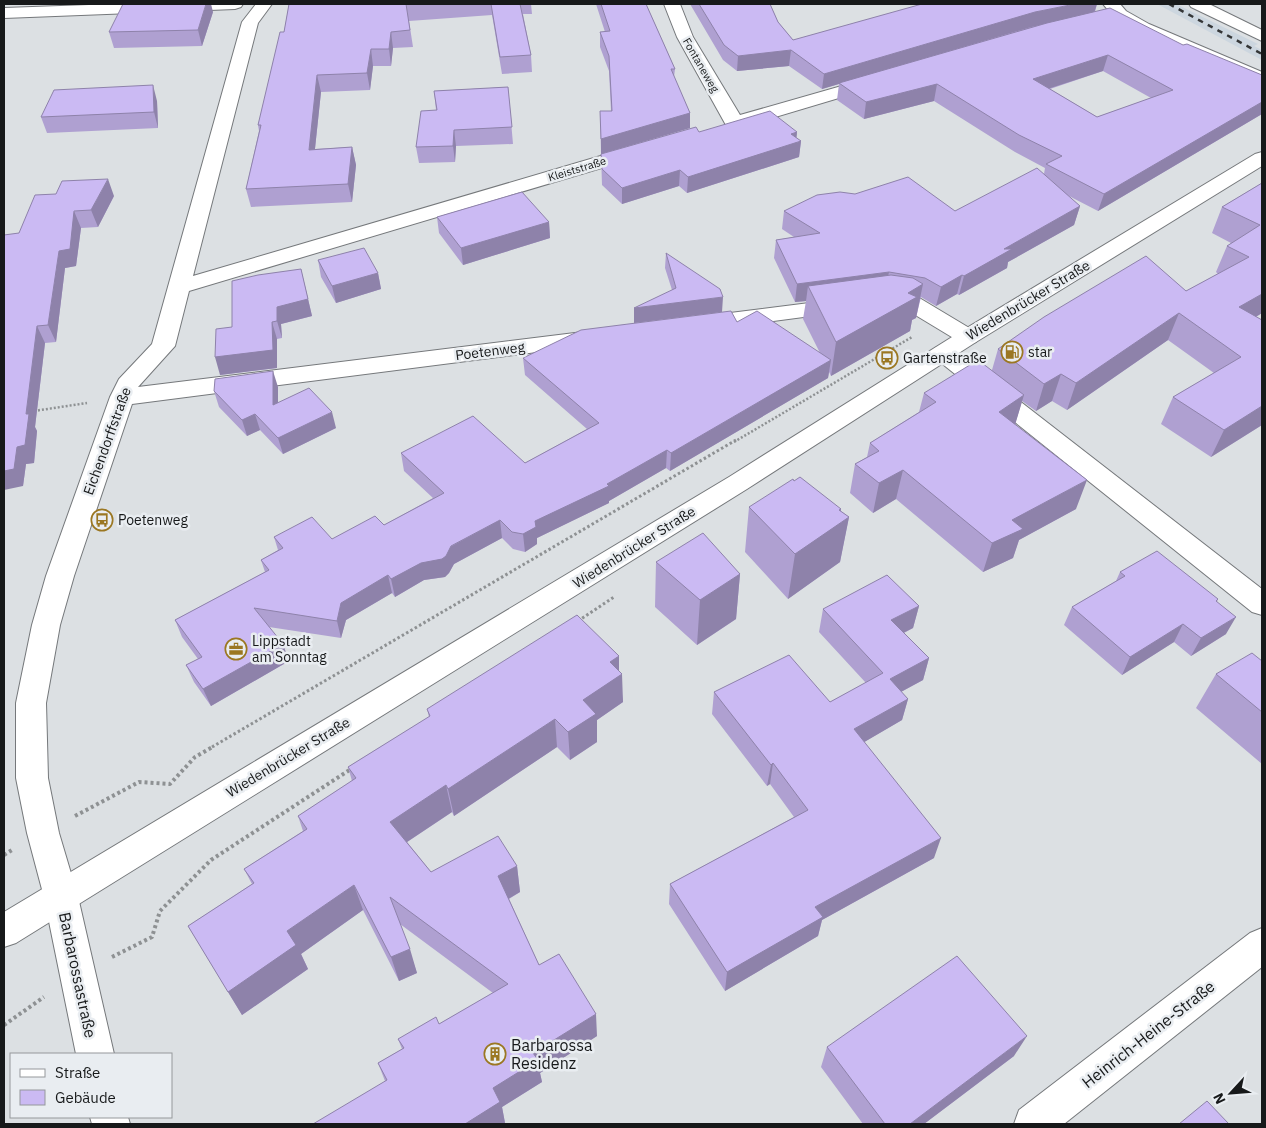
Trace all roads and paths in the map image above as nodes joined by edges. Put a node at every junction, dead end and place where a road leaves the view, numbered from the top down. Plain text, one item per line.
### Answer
1 (235, 4) edge
2 (264, 4) edge
3 (672, 4) edge
4 (1197, 4) edge
5 (1218, 4) edge
6 (1111, 12) edge
7 (4, 13) edge
8 (1262, 25) edge
9 (1262, 36) edge
10 (886, 78) edge
11 (1262, 78) edge
12 (654, 146) edge
13 (1262, 158) edge
14 (179, 287) junction
15 (679, 327) edge
16 (610, 336) edge
17 (953, 338) junction
18 (122, 397) junction
19 (32, 411) dead end
20 (618, 594) dead end
21 (1262, 604) edge
22 (570, 626) edge
23 (357, 765) edge
24 (42, 833) junction
25 (4, 855) edge
26 (61, 896) junction
27 (4, 932) edge
28 (1262, 944) edge
29 (78, 974) junction
30 (4, 1025) edge
31 (95, 1053) edge
32 (1033, 1124) edge

1 - 7 street
2 - 14 street, Eichendorffstraße
3 - 10 street, Fontaneweg
4 - 9 street
5 - 8 street
6 - 11 street
12 - 14 street, Kleiststraße
13 - 17 street, Wiedenbrücker Straße
14 - 18 street, Eichendorffstraße
15 - 17 street
16 - 18 street, Poetenweg
17 - 21 street
17 - 24 path
17 - 26 street, Wiedenbrücker Straße
18 - 19 path
18 - 24 street, Eichendorffstraße
20 - 22 path
23 - 29 path
24 - 25 path
24 - 26 street, Eichendorffstraße
26 - 27 street, Wiedenbrücker Straße
26 - 29 street, Barbarossastraße
28 - 32 street, Heinrich-Heine-Straße
29 - 30 path
29 - 31 street, Barbarossastraße

